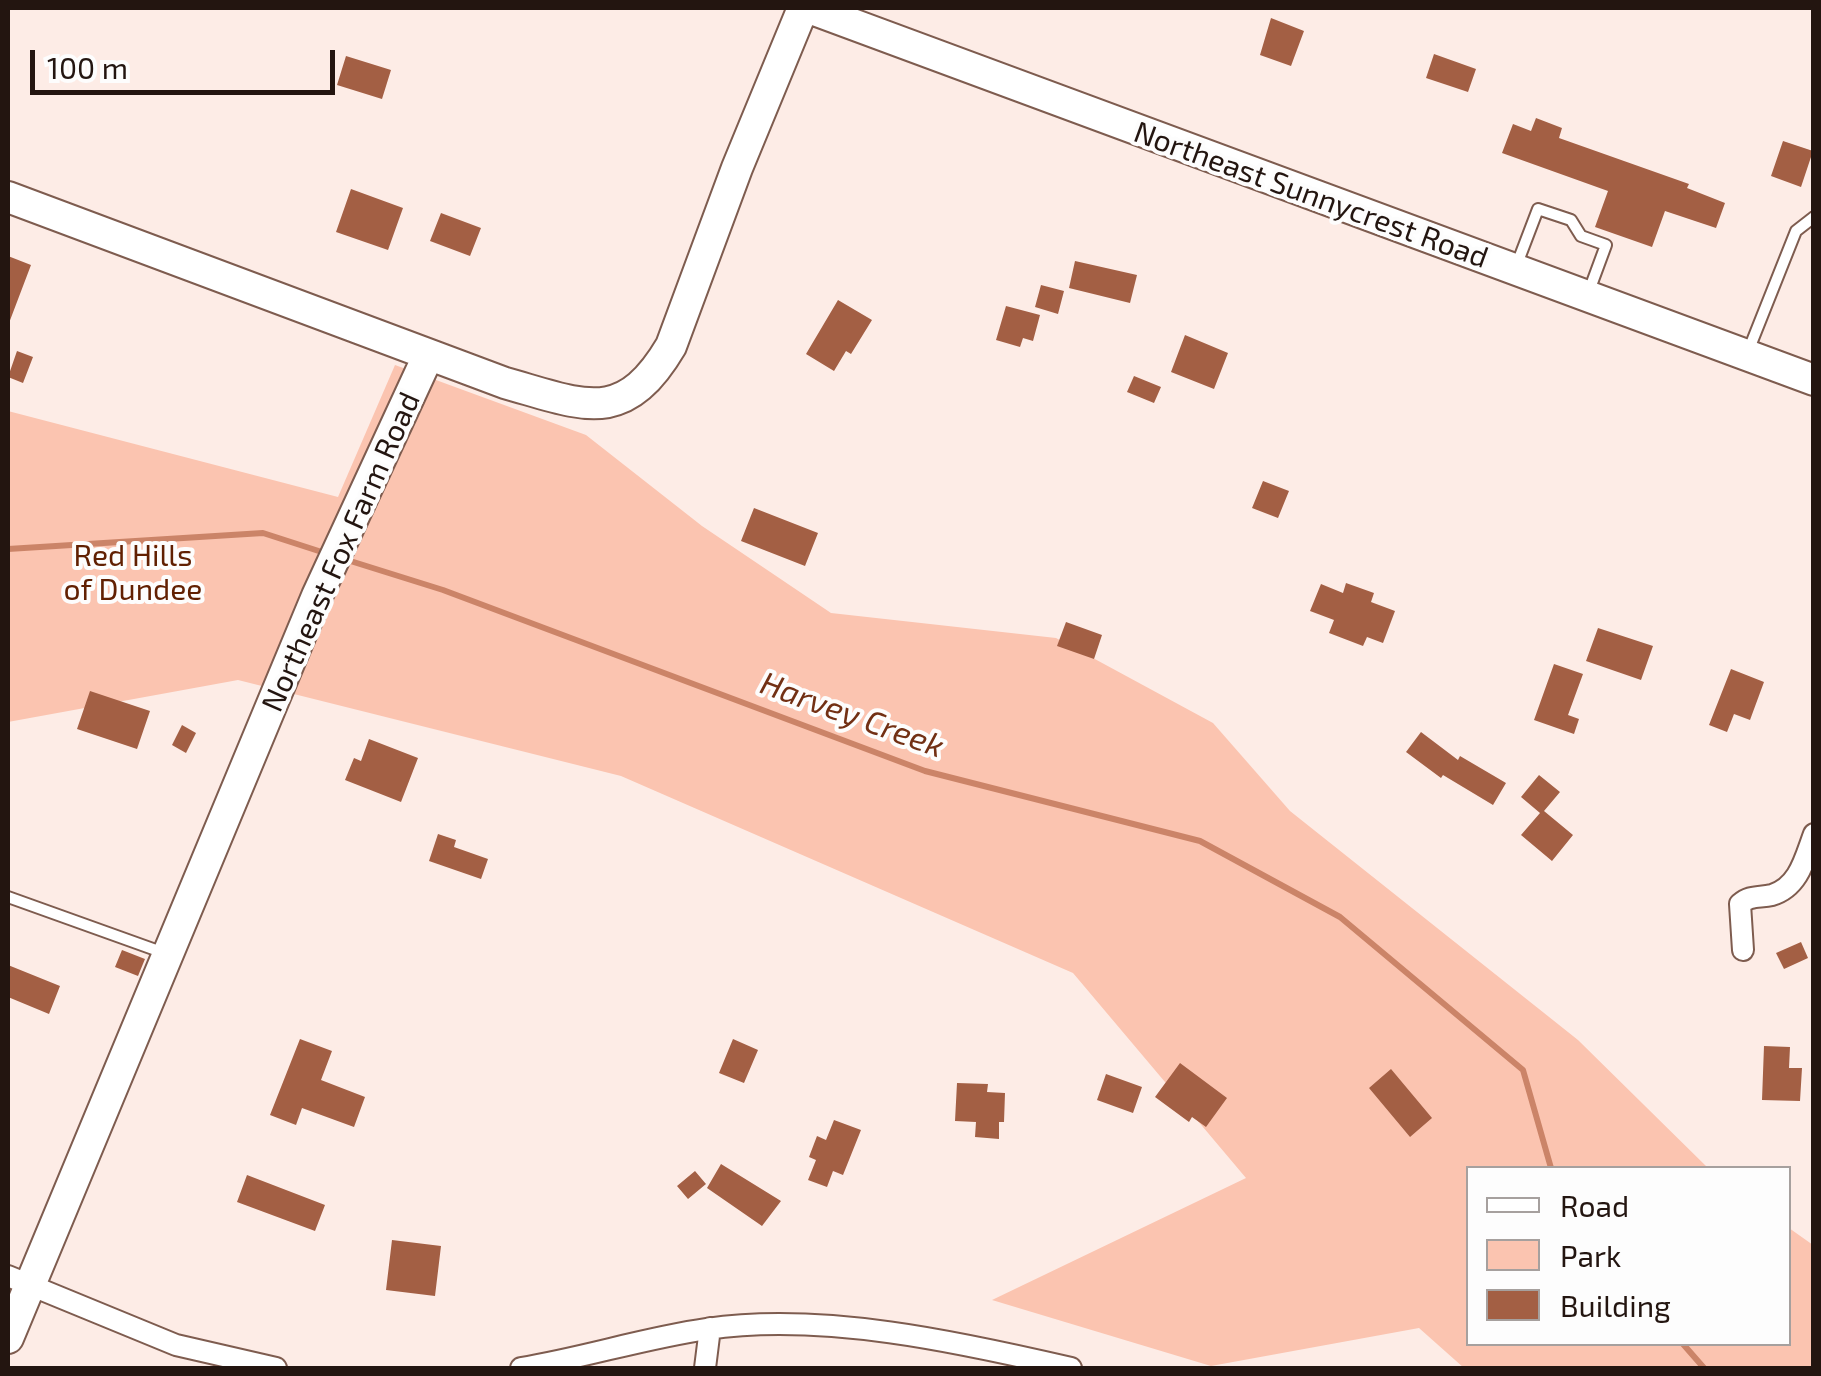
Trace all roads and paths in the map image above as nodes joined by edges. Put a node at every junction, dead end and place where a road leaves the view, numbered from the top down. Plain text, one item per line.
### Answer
1 (806, 8) edge
2 (8, 196) edge
3 (1813, 214) edge
4 (1514, 270) junction
5 (1588, 297) junction
6 (1746, 355) junction
7 (428, 356) junction
8 (1814, 380) edge
9 (1814, 834) edge
10 (8, 896) edge
11 (1742, 950) dead end
12 (168, 954) junction
13 (19, 1280) edge
14 (710, 1328) junction
15 (8, 1338) edge
16 (994, 1360) edge
17 (1057, 1367) edge
18 (276, 1368) edge
19 (520, 1368) edge
20 (705, 1368) edge

1 - 4 street, Northeast Sunnycrest Road
1 - 7 street, Northeast Fox Farm Road
2 - 7 street
3 - 6 lane
4 - 5 street, Northeast Sunnycrest Road
4 - 5 lane
5 - 6 street, Northeast Sunnycrest Road
6 - 8 street, Northeast Sunnycrest Road
7 - 12 street, Northeast Fox Farm Road
9 - 11 street
10 - 12 lane
12 - 13 street, Northeast Fox Farm Road
13 - 15 street, Northeast Fox Farm Road
13 - 18 street
14 - 16 street
14 - 19 street
14 - 20 street
16 - 17 street

